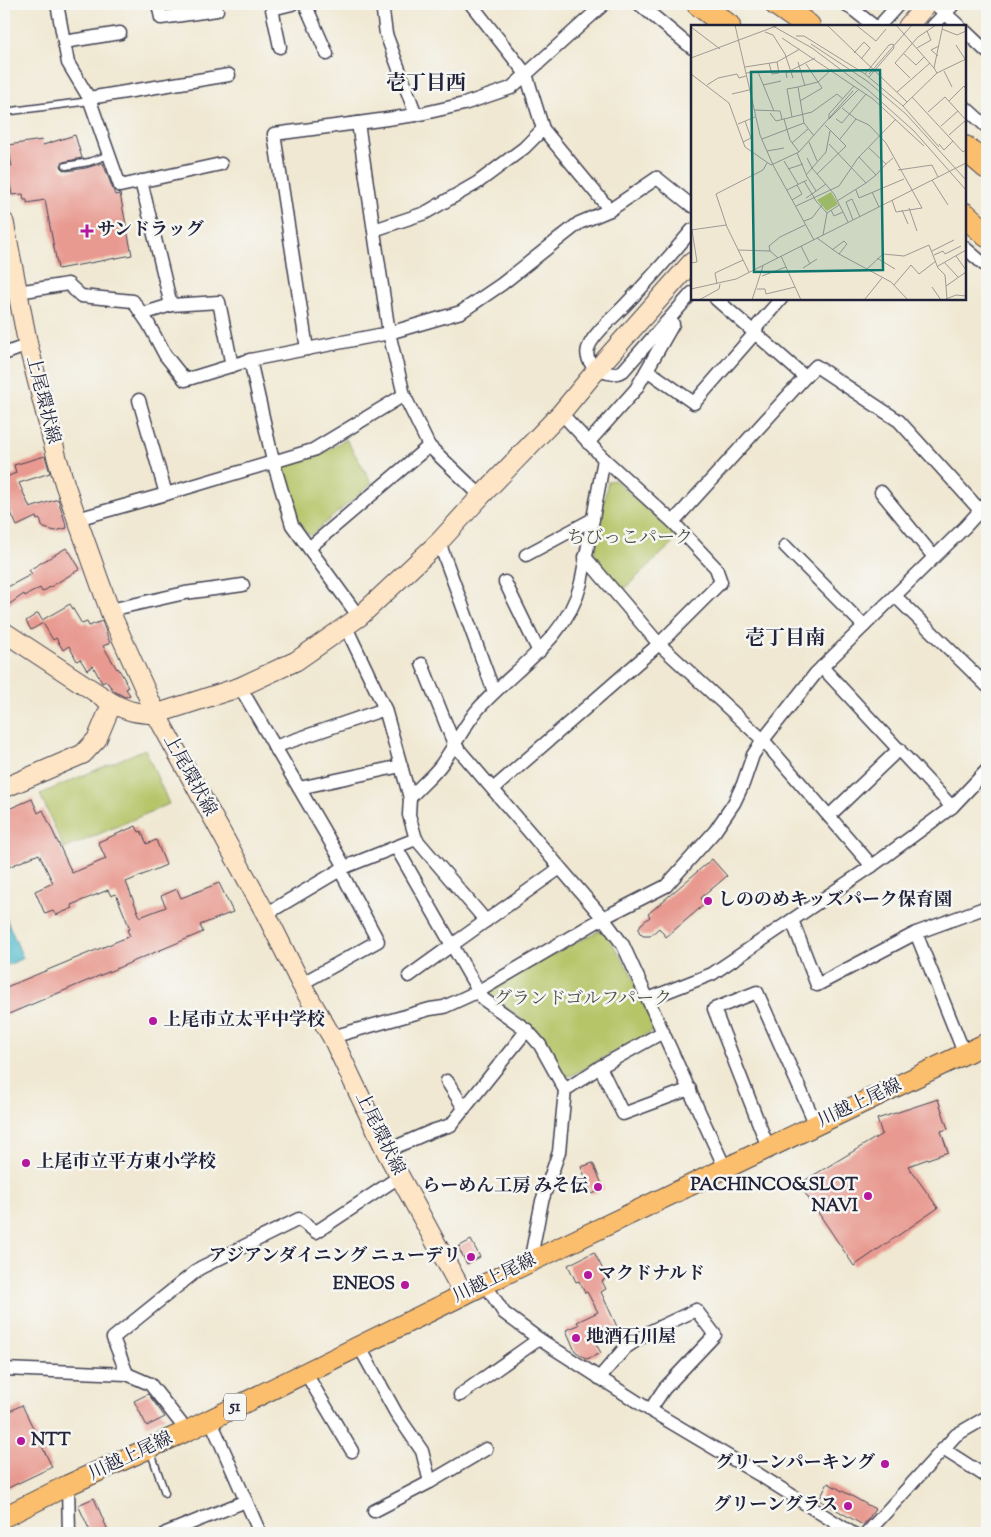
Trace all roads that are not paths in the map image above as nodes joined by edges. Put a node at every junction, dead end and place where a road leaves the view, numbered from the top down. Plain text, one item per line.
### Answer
1 (57, 4) edge
2 (158, 4) edge
3 (216, 4) edge
4 (292, 4) edge
5 (305, 4) edge
6 (382, 4) edge
7 (471, 4) edge
8 (604, 4) edge
9 (640, 4) edge
10 (699, 4) edge
11 (777, 4) edge
12 (846, 4) edge
13 (899, 4) edge
14 (927, 4) edge
15 (935, 4) edge
16 (949, 9) edge
17 (727, 25) edge
18 (807, 25) edge
19 (873, 25) edge
20 (880, 25) edge
21 (909, 25) edge
22 (934, 25) edge
23 (958, 25) edge
24 (966, 32) edge
25 (120, 33) dead end
26 (64, 42) junction
27 (280, 47) dead end
28 (691, 47) edge
29 (987, 52) edge
30 (327, 54) dead end
31 (526, 74) junction
32 (229, 75) dead end
33 (90, 99) junction
34 (966, 108) edge
35 (4, 112) edge
36 (416, 115) junction
37 (358, 123) junction
38 (987, 127) edge
39 (543, 130) junction
40 (966, 149) edge
41 (109, 155) junction
42 (221, 164) dead end
43 (66, 166) dead end
44 (987, 167) edge
45 (141, 181) junction
46 (691, 205) edge
47 (610, 210) junction
48 (966, 216) edge
49 (4, 222) edge
50 (374, 230) junction
51 (691, 231) edge
52 (987, 235) edge
53 (966, 249) edge
54 (691, 263) edge
55 (987, 267) edge
56 (18, 292) junction
57 (689, 296) edge
58 (717, 300) edge
59 (780, 300) edge
60 (171, 305) junction
61 (142, 314) junction
62 (389, 333) junction
63 (755, 333) junction
64 (28, 345) junction
65 (307, 349) junction
66 (4, 354) edge
67 (250, 360) junction
68 (232, 366) junction
69 (597, 370) junction
70 (647, 370) junction
71 (805, 377) junction
72 (404, 396) junction
73 (139, 400) dead end
74 (561, 413) junction
75 (588, 443) junction
76 (429, 446) junction
77 (604, 459) junction
78 (273, 461) junction
79 (881, 492) dead end
80 (166, 494) junction
81 (480, 496) junction
82 (985, 511) edge
83 (77, 518) junction
84 (593, 519) junction
85 (673, 522) junction
86 (439, 542) junction
87 (785, 546) dead end
88 (309, 548) junction
89 (526, 555) dead end
90 (585, 557) junction
91 (934, 557) junction
92 (505, 582) dead end
93 (243, 584) dead end
94 (895, 596) junction
95 (110, 610) junction
96 (352, 622) junction
97 (864, 626) junction
98 (4, 632) edge
99 (659, 644) junction
100 (539, 652) junction
101 (422, 664) dead end
102 (822, 667) junction
103 (987, 686) edge
104 (240, 687) junction
105 (494, 692) junction
106 (112, 703) junction
107 (385, 709) junction
108 (156, 714) junction
109 (763, 740) junction
110 (454, 744) junction
111 (274, 747) junction
112 (899, 749) junction
113 (401, 766) junction
114 (987, 770) edge
115 (4, 788) edge
116 (299, 788) junction
117 (493, 789) junction
118 (410, 798) junction
119 (952, 807) junction
120 (829, 816) junction
121 (416, 839) junction
122 (396, 847) junction
123 (872, 866) junction
124 (342, 868) junction
125 (560, 868) junction
126 (987, 907) edge
127 (266, 914) junction
128 (603, 918) junction
129 (486, 920) junction
130 (792, 920) junction
131 (916, 933) junction
132 (452, 946) junction
133 (409, 976) dead end
134 (301, 984) junction
135 (479, 992) junction
136 (648, 999) junction
137 (528, 1030) junction
138 (664, 1032) junction
139 (332, 1037) junction
140 (987, 1043) edge
141 (965, 1055) junction
142 (600, 1067) junction
143 (447, 1082) dead end
144 (565, 1090) junction
145 (690, 1090) junction
146 (464, 1108) junction
147 (816, 1124) junction
148 (768, 1147) junction
149 (386, 1151) junction
150 (725, 1168) junction
151 (399, 1177) junction
152 (530, 1262) junction
153 (486, 1284) junction
154 (464, 1295) junction
155 (540, 1339) junction
156 (358, 1346) junction
157 (4, 1369) edge
158 (305, 1372) junction
159 (127, 1374) junction
160 (599, 1378) junction
161 (460, 1395) dead end
162 (650, 1410) junction
163 (987, 1417) edge
164 (210, 1419) junction
165 (187, 1431) junction
166 (149, 1449) junction
167 (486, 1449) dead end
168 (942, 1449) junction
169 (352, 1451) dead end
170 (987, 1476) edge
171 (430, 1482) junction
172 (68, 1485) junction
173 (165, 1494) dead end
174 (246, 1501) junction
175 (374, 1511) dead end
176 (4, 1517) edge
177 (69, 1533) edge
178 (166, 1533) edge
179 (260, 1533) edge
180 (852, 1533) edge
181 (867, 1533) edge

1 - 26 street
2 - 3 street
4 - 27 street
5 - 30 street
6 - 36 street
7 - 31 street
8 - 31 street
9 - 28 street
10 - 17 highway
11 - 18 highway
12 - 19 street
13 - 20 street
14 - 21 main road
15 - 16 street
16 - 22 street
16 - 23 street
24 - 29 street
25 - 26 street
26 - 33 street
31 - 36 street
31 - 39 street
32 - 33 street
33 - 35 lane
33 - 41 street
34 - 38 street
36 - 37 street
37 - 50 street
37 - 65 street
39 - 47 street
39 - 50 street
40 - 44 highway
41 - 43 lane
41 - 45 street
42 - 45 street
45 - 60 street
46 - 47 street
47 - 62 street
48 - 52 highway
49 - 56 main road, 上尾環状線
50 - 62 street
51 - 69 street
53 - 55 street
54 - 69 main road
56 - 61 street
56 - 64 main road, 上尾環状線
57 - 69 street
57 - 70 street
58 - 63 street
59 - 63 street
60 - 61 street
60 - 68 street
61 - 68 street
62 - 65 street
62 - 72 street
63 - 70 street
63 - 71 street
64 - 66 street
64 - 83 main road, 上尾環状線
65 - 67 street
67 - 68 street
67 - 78 street
69 - 74 main road
70 - 75 street
71 - 82 street
71 - 85 street
72 - 76 street
72 - 78 street
73 - 80 street
74 - 75 street
74 - 81 main road
75 - 77 street
76 - 81 street
76 - 88 street
77 - 84 street
77 - 85 street
78 - 80 street
78 - 88 street
79 - 91 street
80 - 83 street
81 - 86 main road
82 - 91 street
83 - 95 main road, 上尾環状線
84 - 89 street
84 - 90 street
85 - 99 street
86 - 96 main road
86 - 105 street
87 - 97 street
88 - 96 street
90 - 99 street
90 - 100 street
91 - 94 street
92 - 100 street
93 - 95 street
94 - 97 street
94 - 103 street
95 - 108 main road, 上尾環状線
96 - 104 main road
96 - 107 street
97 - 102 street
98 - 106 main road
99 - 109 street
99 - 117 street
100 - 105 street
101 - 110 street
102 - 109 street
102 - 112 street
104 - 108 main road
104 - 111 street
105 - 110 street
106 - 108 main road
106 - 115 main road
107 - 111 street
107 - 113 street
108 - 127 main road, 上尾環状線
109 - 120 street
109 - 128 street
110 - 117 street
110 - 118 street
111 - 116 street
112 - 119 street
112 - 120 street
113 - 116 street
113 - 118 street
114 - 119 street
116 - 124 street
117 - 125 street
118 - 121 street
119 - 123 street
120 - 123 street
121 - 122 street
121 - 129 street
122 - 124 street
122 - 132 street
123 - 130 street
124 - 127 street
124 - 134 street
125 - 128 street
125 - 129 street
126 - 131 street
127 - 134 main road, 上尾環状線
128 - 135 street
128 - 136 street
129 - 132 street
130 - 131 street
130 - 136 street
131 - 141 street
132 - 133 street
132 - 135 street
134 - 139 main road, 上尾環状線
135 - 137 street
135 - 139 street
136 - 138 street
137 - 144 street
137 - 146 street
138 - 142 street
138 - 145 street
139 - 149 main road, 上尾環状線
140 - 141 main road, 川越上尾線 / 51
141 - 147 main road, 川越上尾線 / 51
142 - 144 street
142 - 145 street
143 - 146 street
144 - 152 street
145 - 150 street
146 - 149 street
147 - 148 main road, 川越上尾線 / 51
147 - 148 street
148 - 150 main road, 川越上尾線 / 51
149 - 151 main road, 上尾環状線
150 - 152 main road, 川越上尾線 / 51
151 - 154 main road, 上尾環状線
151 - 159 street
152 - 153 main road, 川越上尾線 / 51
153 - 154 main road, 川越上尾線 / 51
153 - 155 street
154 - 156 main road, 川越上尾線 / 51
155 - 160 street
155 - 161 street
156 - 158 main road, 川越上尾線 / 51
156 - 171 street
157 - 159 street
158 - 164 main road, 川越上尾線 / 51
158 - 169 street
159 - 165 street
160 - 162 street
160 - 162 street
162 - 180 street
163 - 168 street
164 - 165 main road, 川越上尾線 / 51
164 - 174 street
165 - 166 main road, 川越上尾線 / 51
166 - 172 main road, 川越上尾線 / 51
166 - 173 lane
167 - 171 street
168 - 170 street
168 - 181 street
171 - 175 street
172 - 176 main road, 川越上尾線 / 51
172 - 177 street
174 - 178 street
174 - 179 street

